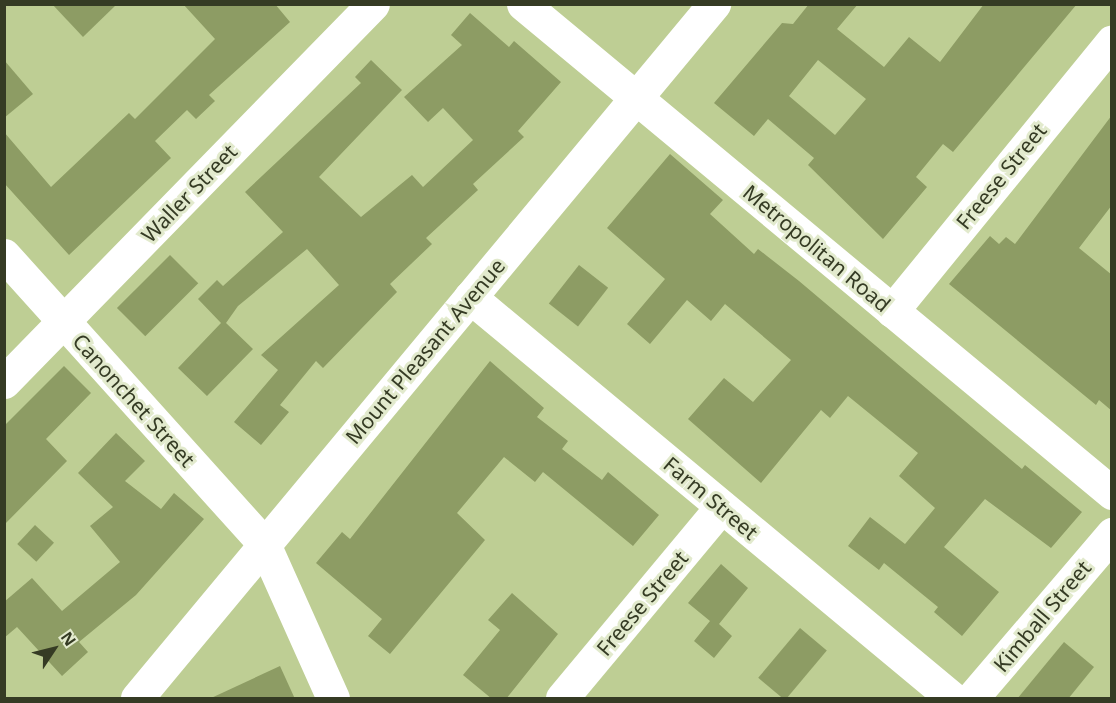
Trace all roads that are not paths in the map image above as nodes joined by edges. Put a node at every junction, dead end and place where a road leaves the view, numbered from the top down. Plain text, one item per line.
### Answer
1 (373, 4) edge
2 (523, 4) edge
3 (714, 4) edge
4 (1112, 41) edge
5 (636, 98) junction
6 (4, 255) edge
7 (470, 297) junction
8 (892, 311) junction
9 (64, 321) junction
10 (4, 382) edge
11 (1112, 493) edge
12 (721, 507) junction
13 (1112, 534) edge
14 (264, 544) junction
15 (137, 699) edge
16 (333, 699) edge
17 (562, 699) edge
18 (952, 699) edge
19 (972, 699) edge

1 - 9 street, Waller Street
2 - 5 street, Metropolitan Road
3 - 5 street, Mount Pleasant Avenue
4 - 8 street, Freese Street
5 - 7 street, Mount Pleasant Avenue
5 - 8 street, Metropolitan Road
6 - 9 street, Canonchet Street
7 - 12 street, Farm Street
7 - 14 street, Mount Pleasant Avenue
8 - 11 street, Metropolitan Road
9 - 10 street, Waller Street
9 - 14 street, Canonchet Street
12 - 17 street, Freese Street
12 - 18 street, Farm Street
13 - 19 street, Kimball Street
14 - 15 street, Mount Pleasant Avenue
14 - 16 street, Canonchet Street

